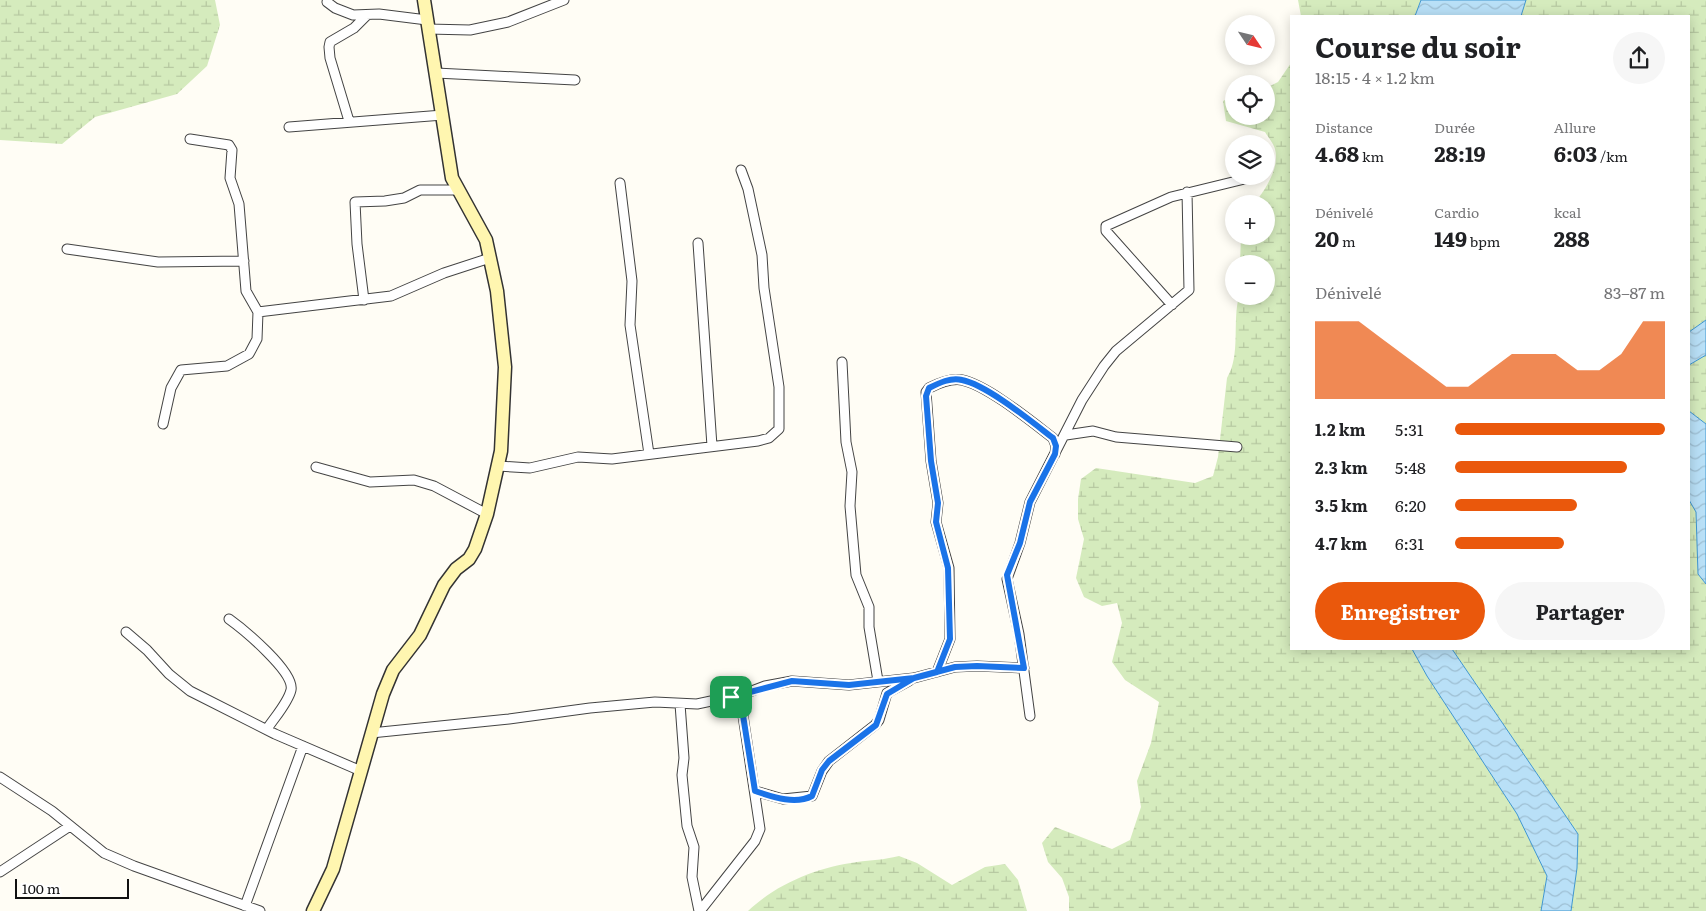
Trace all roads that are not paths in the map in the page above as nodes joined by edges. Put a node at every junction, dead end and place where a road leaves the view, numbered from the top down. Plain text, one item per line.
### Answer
1 (424, 0) edge
2 (564, 0) edge
3 (327, 2) dead end
4 (368, 15) junction
5 (427, 24) junction
6 (436, 73) junction
7 (575, 80) dead end
8 (443, 115) junction
9 (349, 121) junction
10 (289, 127) dead end
11 (190, 140) dead end
12 (741, 170) dead end
13 (1225, 183) edge
14 (620, 184) dead end
15 (459, 190) junction
16 (1187, 192) junction
17 (698, 243) dead end
18 (67, 250) dead end
19 (490, 258) junction
20 (244, 261) junction
21 (364, 300) junction
22 (1172, 305) junction
23 (258, 312) junction
24 (842, 362) dead end
25 (163, 424) dead end
26 (1066, 435) junction
27 (712, 446) junction
28 (1237, 447) dead end
29 (650, 454) junction
30 (1055, 454) junction
31 (498, 466) junction
32 (316, 468) dead end
33 (487, 514) junction
34 (229, 619) dead end
35 (126, 632) dead end
36 (1024, 668) junction
37 (937, 672) junction
38 (914, 678) junction
39 (878, 681) junction
40 (731, 697) junction
41 (680, 704) junction
42 (1030, 716) dead end
43 (267, 729) junction
44 (372, 733) junction
45 (303, 746) junction
46 (360, 771) junction
47 (0, 777) edge
48 (755, 791) junction
49 (70, 826) junction
50 (0, 872) edge
51 (244, 906) junction
52 (260, 911) edge
53 (313, 911) edge
54 (700, 911) edge

1 - 5 main road
2 - 5 street
3 - 4 street
4 - 5 street
4 - 9 street
5 - 6 main road
6 - 7 street
6 - 8 main road
8 - 9 street
8 - 15 main road
9 - 10 street
11 - 20 street
12 - 27 street
13 - 16 street
14 - 29 street
15 - 19 main road
15 - 21 street
16 - 22 street
16 - 22 street
17 - 27 street
18 - 20 street
19 - 21 street
19 - 31 main road
20 - 23 street
21 - 23 street
22 - 26 street
23 - 25 street
24 - 39 street
26 - 28 street
26 - 30 street
27 - 29 street
29 - 31 street
30 - 36 street
30 - 37 street
31 - 33 main road
32 - 33 street
33 - 44 main road
34 - 43 street
35 - 43 street
36 - 37 street
36 - 42 street
37 - 38 street
38 - 39 street
38 - 48 street
39 - 40 street
40 - 41 street
40 - 48 street
41 - 44 street
41 - 54 street
43 - 45 street
44 - 46 main road
45 - 46 street
45 - 51 street
46 - 53 main road
47 - 49 street
48 - 54 street
49 - 50 street
49 - 51 street
51 - 52 street

